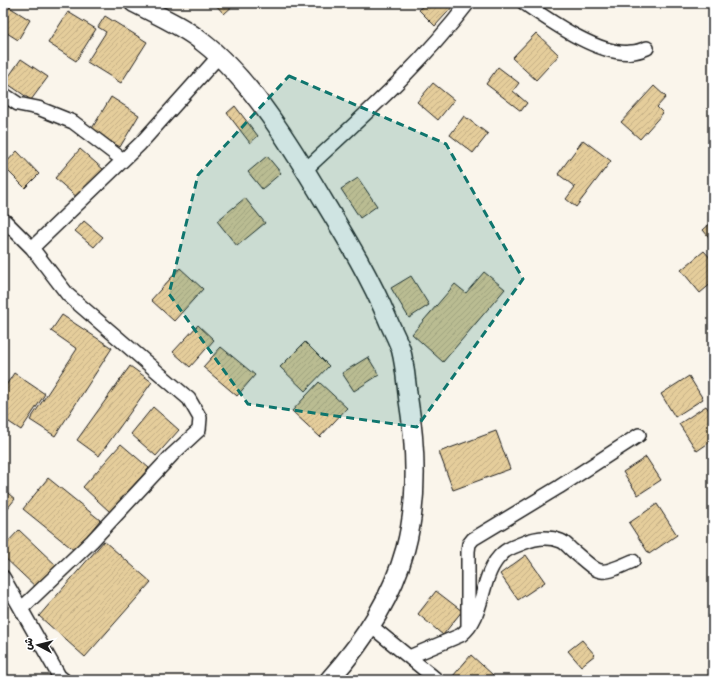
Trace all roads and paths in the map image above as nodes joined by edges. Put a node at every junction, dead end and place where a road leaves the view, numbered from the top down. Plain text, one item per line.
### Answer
1 (134, 3) edge
2 (468, 3) edge
3 (524, 3) edge
4 (647, 48) dead end
5 (219, 56) junction
6 (3, 94) edge
7 (123, 160) junction
8 (305, 170) junction
9 (3, 221) edge
10 (32, 248) junction
11 (639, 435) dead end
12 (633, 560) dead end
13 (3, 577) edge
14 (21, 610) junction
15 (371, 626) junction
16 (468, 630) junction
17 (409, 657) junction
18 (64, 680) edge
19 (329, 680) edge
20 (437, 680) edge

1 - 5 street
2 - 8 street
3 - 4 street
5 - 7 street
5 - 8 street
6 - 7 street
7 - 10 street
8 - 15 street
9 - 10 street
10 - 14 street
11 - 16 street
12 - 16 street
13 - 14 street
14 - 18 street
15 - 17 street
15 - 19 street
16 - 17 street
17 - 20 street

